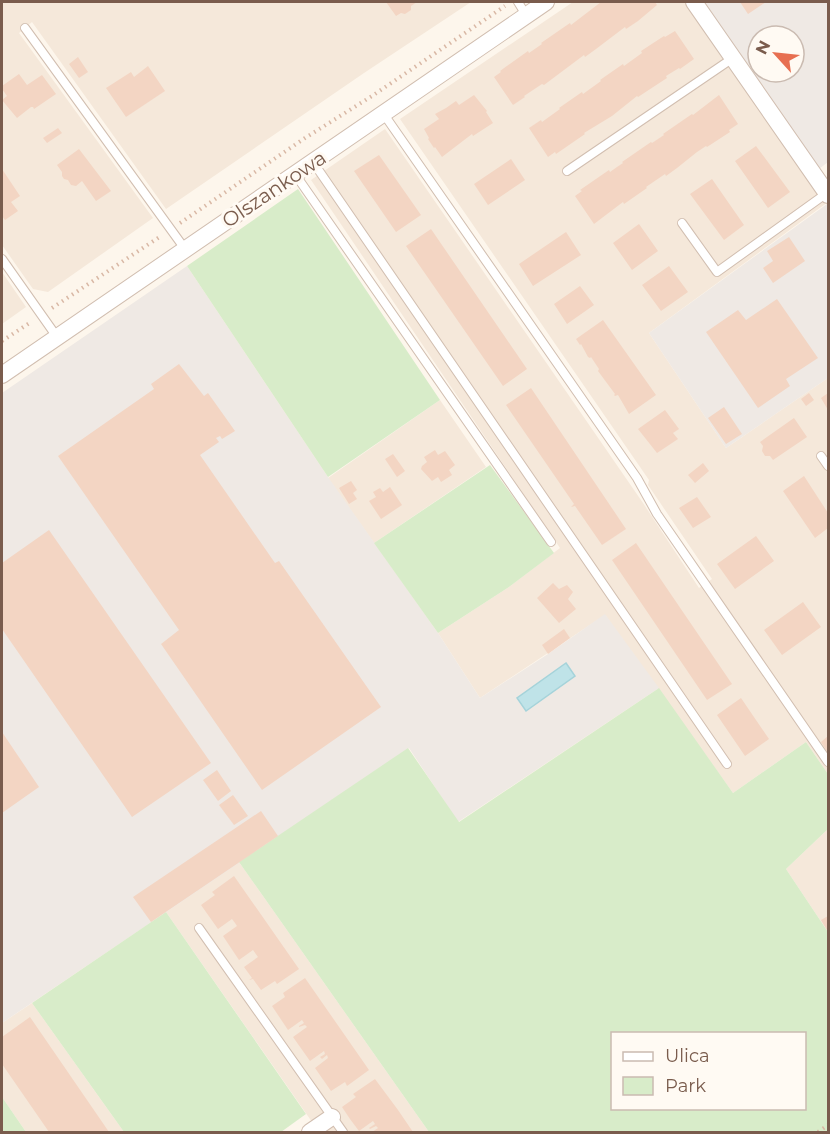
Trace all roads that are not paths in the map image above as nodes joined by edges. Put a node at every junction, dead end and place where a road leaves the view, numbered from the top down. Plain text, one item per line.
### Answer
1 (546, 2) edge
2 (694, 2) edge
3 (518, 6) edge
4 (25, 28) dead end
5 (734, 57) junction
6 (383, 113) junction
7 (313, 162) junction
8 (567, 171) dead end
9 (295, 174) junction
10 (828, 194) edge
11 (682, 223) dead end
12 (185, 249) junction
13 (2, 259) edge
14 (57, 337) junction
15 (2, 375) edge
16 (821, 456) dead end
17 (828, 466) edge
18 (551, 542) dead end
19 (828, 762) edge
20 (727, 764) dead end
21 (199, 928) dead end
22 (332, 1117) junction
23 (310, 1132) edge
24 (343, 1132) edge

1 - 3 street, Olszankowa
2 - 5 street
3 - 6 street, Olszankowa
4 - 12 lane
5 - 8 lane
5 - 10 street
6 - 7 street, Olszankowa
6 - 19 lane
7 - 9 street, Olszankowa
7 - 20 lane
9 - 12 street, Olszankowa
9 - 18 lane
10 - 11 lane
12 - 14 street, Olszankowa
13 - 14 lane
14 - 15 street, Olszankowa
16 - 17 lane
21 - 22 lane
22 - 23 street
22 - 24 lane

